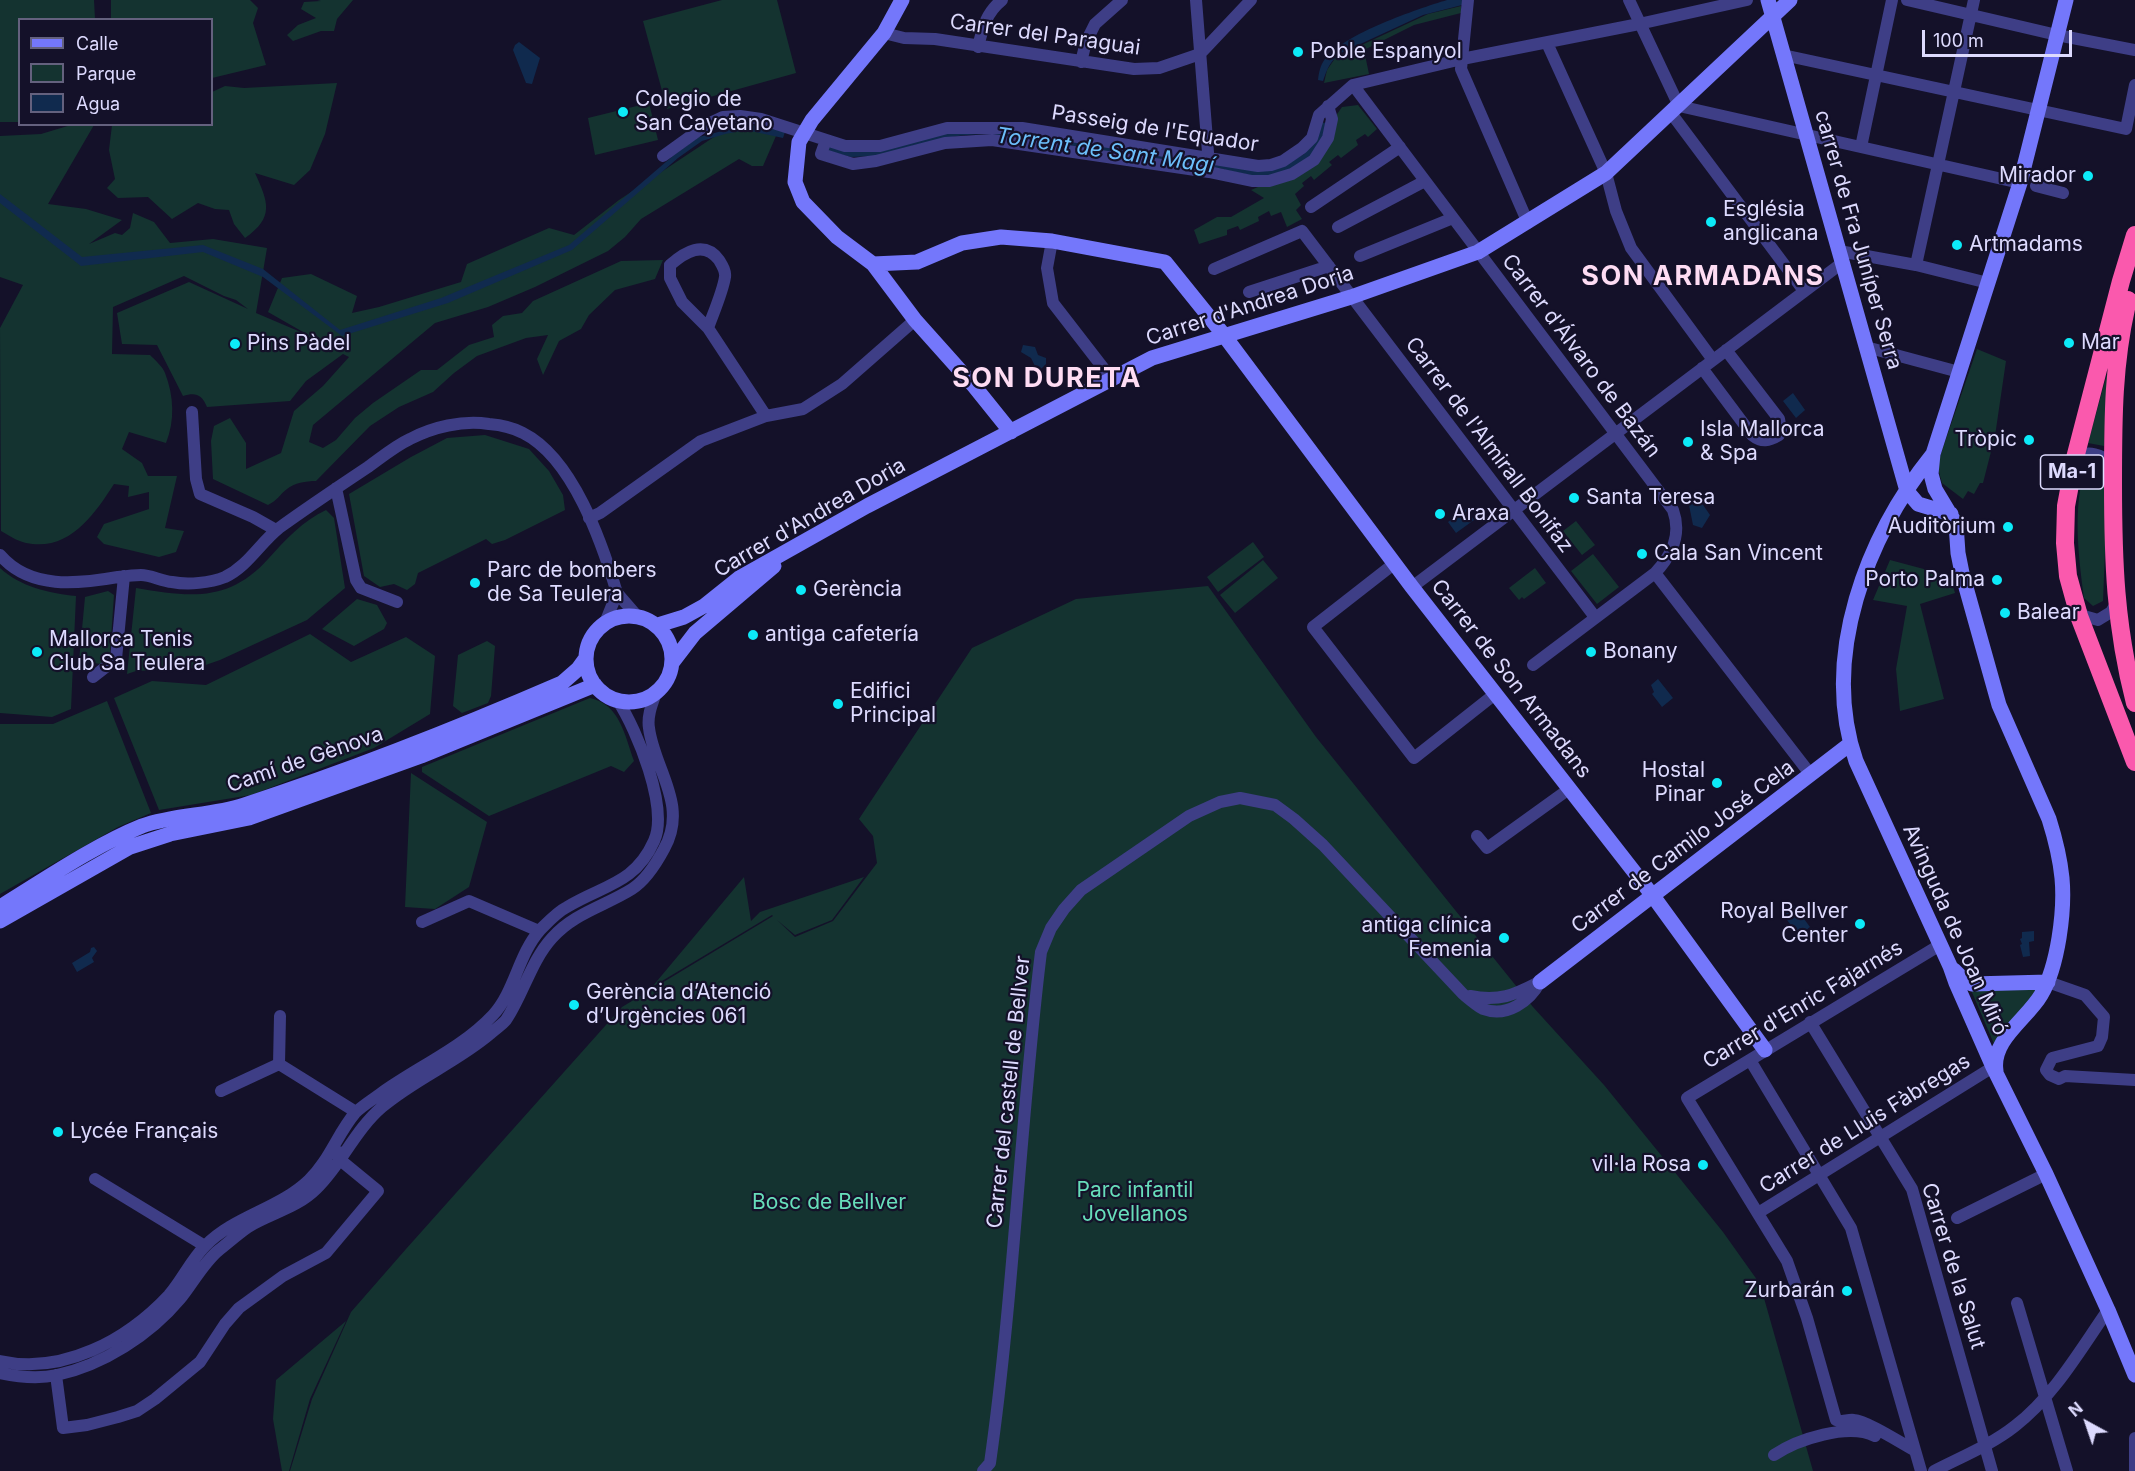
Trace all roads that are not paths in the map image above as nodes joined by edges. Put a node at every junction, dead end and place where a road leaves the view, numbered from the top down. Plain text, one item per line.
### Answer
1 (902, 0) edge
2 (1002, 0) edge
3 (1122, 0) edge
4 (1196, 0) edge
5 (1251, 0) edge
6 (1629, 0) edge
7 (1747, 0) edge
8 (1768, 0) edge
9 (1791, 0) edge
10 (1892, 0) edge
11 (1907, 0) edge
12 (1974, 0) edge
13 (2066, 0) edge
14 (1468, 2) edge
15 (1970, 15) junction
16 (1773, 16) junction
17 (1639, 24) junction
18 (884, 33) junction
19 (2057, 35) junction
20 (1547, 43) junction
21 (978, 47) junction
22 (2135, 50) edge
23 (1200, 54) junction
24 (1784, 55) junction
25 (1462, 59) junction
26 (1081, 62) junction
27 (1876, 74) junction
28 (1353, 85) junction
29 (2135, 86) edge
30 (1954, 91) junction
31 (1327, 107) junction
32 (1675, 110) junction
33 (2038, 110) junction
34 (1806, 134) junction
35 (1400, 147) junction
36 (1861, 147) junction
37 (663, 156) dead end
38 (1209, 165) junction
39 (1937, 165) junction
40 (1606, 173) junction
41 (1425, 181) junction
42 (2020, 183) junction
43 (2036, 186) dead end
44 (2063, 193) dead end
45 (1311, 207) dead end
46 (1453, 218) junction
47 (1528, 223) junction
48 (1338, 227) dead end
49 (2135, 235) edge
50 (1052, 241) junction
51 (1478, 252) junction
52 (1360, 256) dead end
53 (1840, 257) junction
54 (873, 264) junction
55 (1916, 265) junction
56 (1329, 266) junction
57 (1214, 269) dead end
58 (2135, 274) edge
59 (1988, 283) junction
60 (1804, 291) junction
61 (1249, 292) dead end
62 (1351, 297) junction
63 (915, 320) junction
64 (708, 328) junction
65 (1223, 334) junction
66 (1866, 347) junction
67 (1726, 350) junction
68 (1713, 360) junction
69 (1702, 368) junction
70 (1959, 372) junction
71 (1111, 378) junction
72 (192, 412) dead end
73 (766, 416) junction
74 (1011, 432) junction
75 (1616, 434) junction
76 (1934, 454) junction
77 (2075, 458) junction
78 (2113, 464) junction
79 (336, 488) junction
80 (1907, 491) junction
81 (1514, 510) junction
82 (1951, 514) junction
83 (589, 518) junction
84 (276, 530) junction
85 (812, 537) junction
86 (0, 555) edge
87 (1395, 563) junction
88 (1655, 573) junction
89 (124, 576) junction
90 (1412, 587) junction
91 (617, 593) junction
92 (397, 602) dead end
93 (2116, 604) junction
94 (2075, 605) junction
95 (637, 616) junction
96 (1595, 617) junction
97 (605, 623) junction
98 (658, 625) junction
99 (586, 658) junction
100 (672, 663) junction
101 (1533, 665) dead end
102 (93, 677) dead end
103 (595, 685) junction
104 (656, 693) junction
105 (1496, 694) junction
106 (618, 701) junction
107 (2135, 703) edge
108 (1850, 744) junction
109 (2135, 762) edge
110 (1811, 776) junction
111 (1569, 789) junction
112 (1477, 836) dead end
113 (1653, 896) junction
114 (0, 907) edge
115 (584, 912) junction
116 (0, 921) edge
117 (422, 922) dead end
118 (539, 931) junction
119 (1940, 945) junction
120 (1950, 966) junction
121 (526, 980) junction
122 (1540, 982) joint
123 (2048, 982) junction
124 (280, 1016) dead end
125 (1810, 1022) junction
126 (1765, 1050) junction
127 (1749, 1060) junction
128 (279, 1064) junction
129 (1995, 1071) junction
130 (2135, 1080) edge
131 (221, 1091) dead end
132 (397, 1096) junction
133 (356, 1112) junction
134 (1880, 1138) junction
135 (339, 1159) junction
136 (2046, 1174) junction
137 (1820, 1175) junction
138 (95, 1179) dead end
139 (1758, 1213) junction
140 (1957, 1218) dead end
141 (249, 1227) junction
142 (205, 1246) junction
143 (179, 1300) junction
144 (2017, 1303) dead end
145 (2108, 1310) junction
146 (2132, 1360) edge
147 (0, 1361) edge
148 (0, 1373) edge
149 (56, 1375) junction
150 (2135, 1375) edge
151 (2046, 1397) junction
152 (2135, 1438) edge
153 (1985, 1444) junction
154 (1774, 1455) dead end
155 (1918, 1460) edge
156 (983, 1471) edge
157 (1934, 1471) edge
158 (1992, 1471) edge
159 (2067, 1471) edge
160 (2135, 1471) edge

1 - 18 street
2 - 21 street
3 - 26 street
4 - 23 street
5 - 23 street
6 - 17 street
7 - 17 street
8 - 16 street, carrer de Fra Juníper Serra
9 - 16 street, Carrer d'Andrea Doria
10 - 27 street
11 - 15 street
12 - 15 street
13 - 19 street
14 - 25 street
15 - 19 street
15 - 30 street
16 - 24 street, carrer de Fra Juníper Serra
16 - 32 street, Carrer d'Andrea Doria
17 - 20 street
17 - 32 street
18 - 21 street, Carrer del Paraguai
18 - 54 street
19 - 22 street
19 - 33 street
20 - 25 street
20 - 40 street
21 - 26 street, Carrer del Paraguai
23 - 26 street, Carrer del Paraguai
23 - 38 street
24 - 27 street
24 - 34 street, carrer de Fra Juníper Serra
25 - 28 street
25 - 47 street
27 - 30 street
27 - 36 street
28 - 31 street
28 - 35 street, Carrer d'Álvaro de Bazán
29 - 33 street
30 - 33 street
30 - 39 street
31 - 38 street, Passeig de l'Equador
31 - 38 street, Passeig de l'Equador
32 - 34 street
32 - 40 street, Carrer d'Andrea Doria
32 - 60 street
33 - 42 street
34 - 36 street
34 - 53 street, carrer de Fra Juníper Serra
35 - 41 street, Carrer d'Álvaro de Bazán
35 - 45 street
36 - 39 street
37 - 38 street, Passeig de l'Equador
39 - 42 street
39 - 55 street
40 - 47 street, Carrer d'Andrea Doria
40 - 68 street
41 - 46 street, Carrer d'Álvaro de Bazán
41 - 48 street
42 - 59 street
43 - 44 street
46 - 51 street, Carrer d'Álvaro de Bazán
46 - 52 street
47 - 51 street, Carrer d'Andrea Doria
49 - 77 highway, Ma-1
50 - 54 street, Carrer de Son Armadans
50 - 65 street, Carrer de Son Armadans
50 - 71 street
51 - 62 street, Carrer d'Andrea Doria
51 - 75 street, Carrer d'Álvaro de Bazán
53 - 55 street
53 - 60 street
53 - 66 street, carrer de Fra Juníper Serra
54 - 63 street
55 - 59 street
56 - 57 street, Carrer de l'Almirall Bonifaz
56 - 61 street
56 - 62 street, Carrer de l'Almirall Bonifaz
58 - 78 highway, Ma-1
59 - 70 street
60 - 67 street
62 - 65 street, Carrer d'Andrea Doria
62 - 81 street, Carrer de l'Almirall Bonifaz
63 - 73 street
63 - 74 street
64 - 64 street
64 - 73 street
65 - 71 street, Carrer d'Andrea Doria
65 - 87 street, Carrer de Son Armadans
66 - 70 street
66 - 80 street, carrer de Fra Juníper Serra
67 - 68 street
67 - 69 street
68 - 69 street
69 - 75 street
70 - 76 street
71 - 74 street, Carrer d'Andrea Doria
72 - 84 street
73 - 83 street
74 - 85 street, Carrer d'Andrea Doria
75 - 81 street
75 - 88 street, Carrer d'Álvaro de Bazán
76 - 80 street, Avinguda de Joan Miró
76 - 82 street
77 - 78 street
77 - 94 highway, Ma-1
78 - 93 highway, Ma-1
79 - 83 street
79 - 84 street
79 - 92 street
80 - 82 street
80 - 108 street, Avinguda de Joan Miró
81 - 90 street
81 - 96 street, Carrer de l'Almirall Bonifaz
82 - 123 street
83 - 91 street
84 - 89 street
85 - 98 street, Carrer d'Andrea Doria
85 - 100 street
86 - 89 street
87 - 90 street, Carrer de Son Armadans
87 - 105 street
88 - 96 street, Carrer d'Álvaro de Bazán
88 - 110 street
89 - 102 street
90 - 105 street, Carrer de Son Armadans
91 - 95 street
91 - 97 street
93 - 94 street
93 - 107 highway, Ma-1
94 - 109 highway, Ma-1
95 - 97 street
95 - 98 street
96 - 101 street, Carrer d'Álvaro de Bazán
97 - 99 street
98 - 100 street
99 - 103 street
99 - 114 street, Camí de Gènova
100 - 104 street
103 - 106 street
103 - 116 street, Camí de Gènova
104 - 106 street
104 - 115 street
105 - 111 street, Carrer de Son Armadans
106 - 118 street
108 - 110 street, Carrer de Camilo José Cela
108 - 119 street, Avinguda de Joan Miró
110 - 113 street, Carrer de Camilo José Cela
111 - 112 street
111 - 113 street, Carrer de Son Armadans
113 - 122 street, Carrer de Camilo José Cela
113 - 126 street, Carrer de Son Armadans
115 - 118 street
115 - 121 street
117 - 118 street
118 - 121 street
118 - 133 street
119 - 120 street, Avinguda de Joan Miró
119 - 125 street, Carrer d'Enric Fajarnés
120 - 123 street
120 - 129 street, Avinguda de Joan Miró
121 - 132 street
122 - 156 street, Carrer del castell de Bellver
123 - 129 street
123 - 130 street
124 - 128 street
125 - 126 street, Carrer d'Enric Fajarnés
125 - 134 street, Carrer de la Salut
126 - 127 street, Carrer d'Enric Fajarnés
127 - 137 street
127 - 139 street, Carrer d'Enric Fajarnés
128 - 131 street
128 - 133 street
129 - 134 street, Carrer de Lluis Fàbregas
129 - 136 street, Avinguda de Joan Miró
132 - 133 street
132 - 135 street
133 - 135 street
133 - 142 street
134 - 137 street, Carrer de Lluis Fàbregas
134 - 153 street, Carrer de la Salut
135 - 141 street
135 - 149 street
136 - 140 street
136 - 145 street, Avinguda de Joan Miró
137 - 139 street, Carrer de Lluis Fàbregas
137 - 155 street
138 - 142 street
139 - 155 street
141 - 142 street
141 - 143 street
142 - 143 street
142 - 147 street
143 - 149 street
144 - 151 street
145 - 146 street, Avinguda de Joan Miró
145 - 151 street
146 - 150 street, Avinguda de Joan Miró
148 - 149 street
151 - 153 street
151 - 159 street
152 - 160 street
153 - 157 street
153 - 158 street, Carrer de la Salut
154 - 155 street

